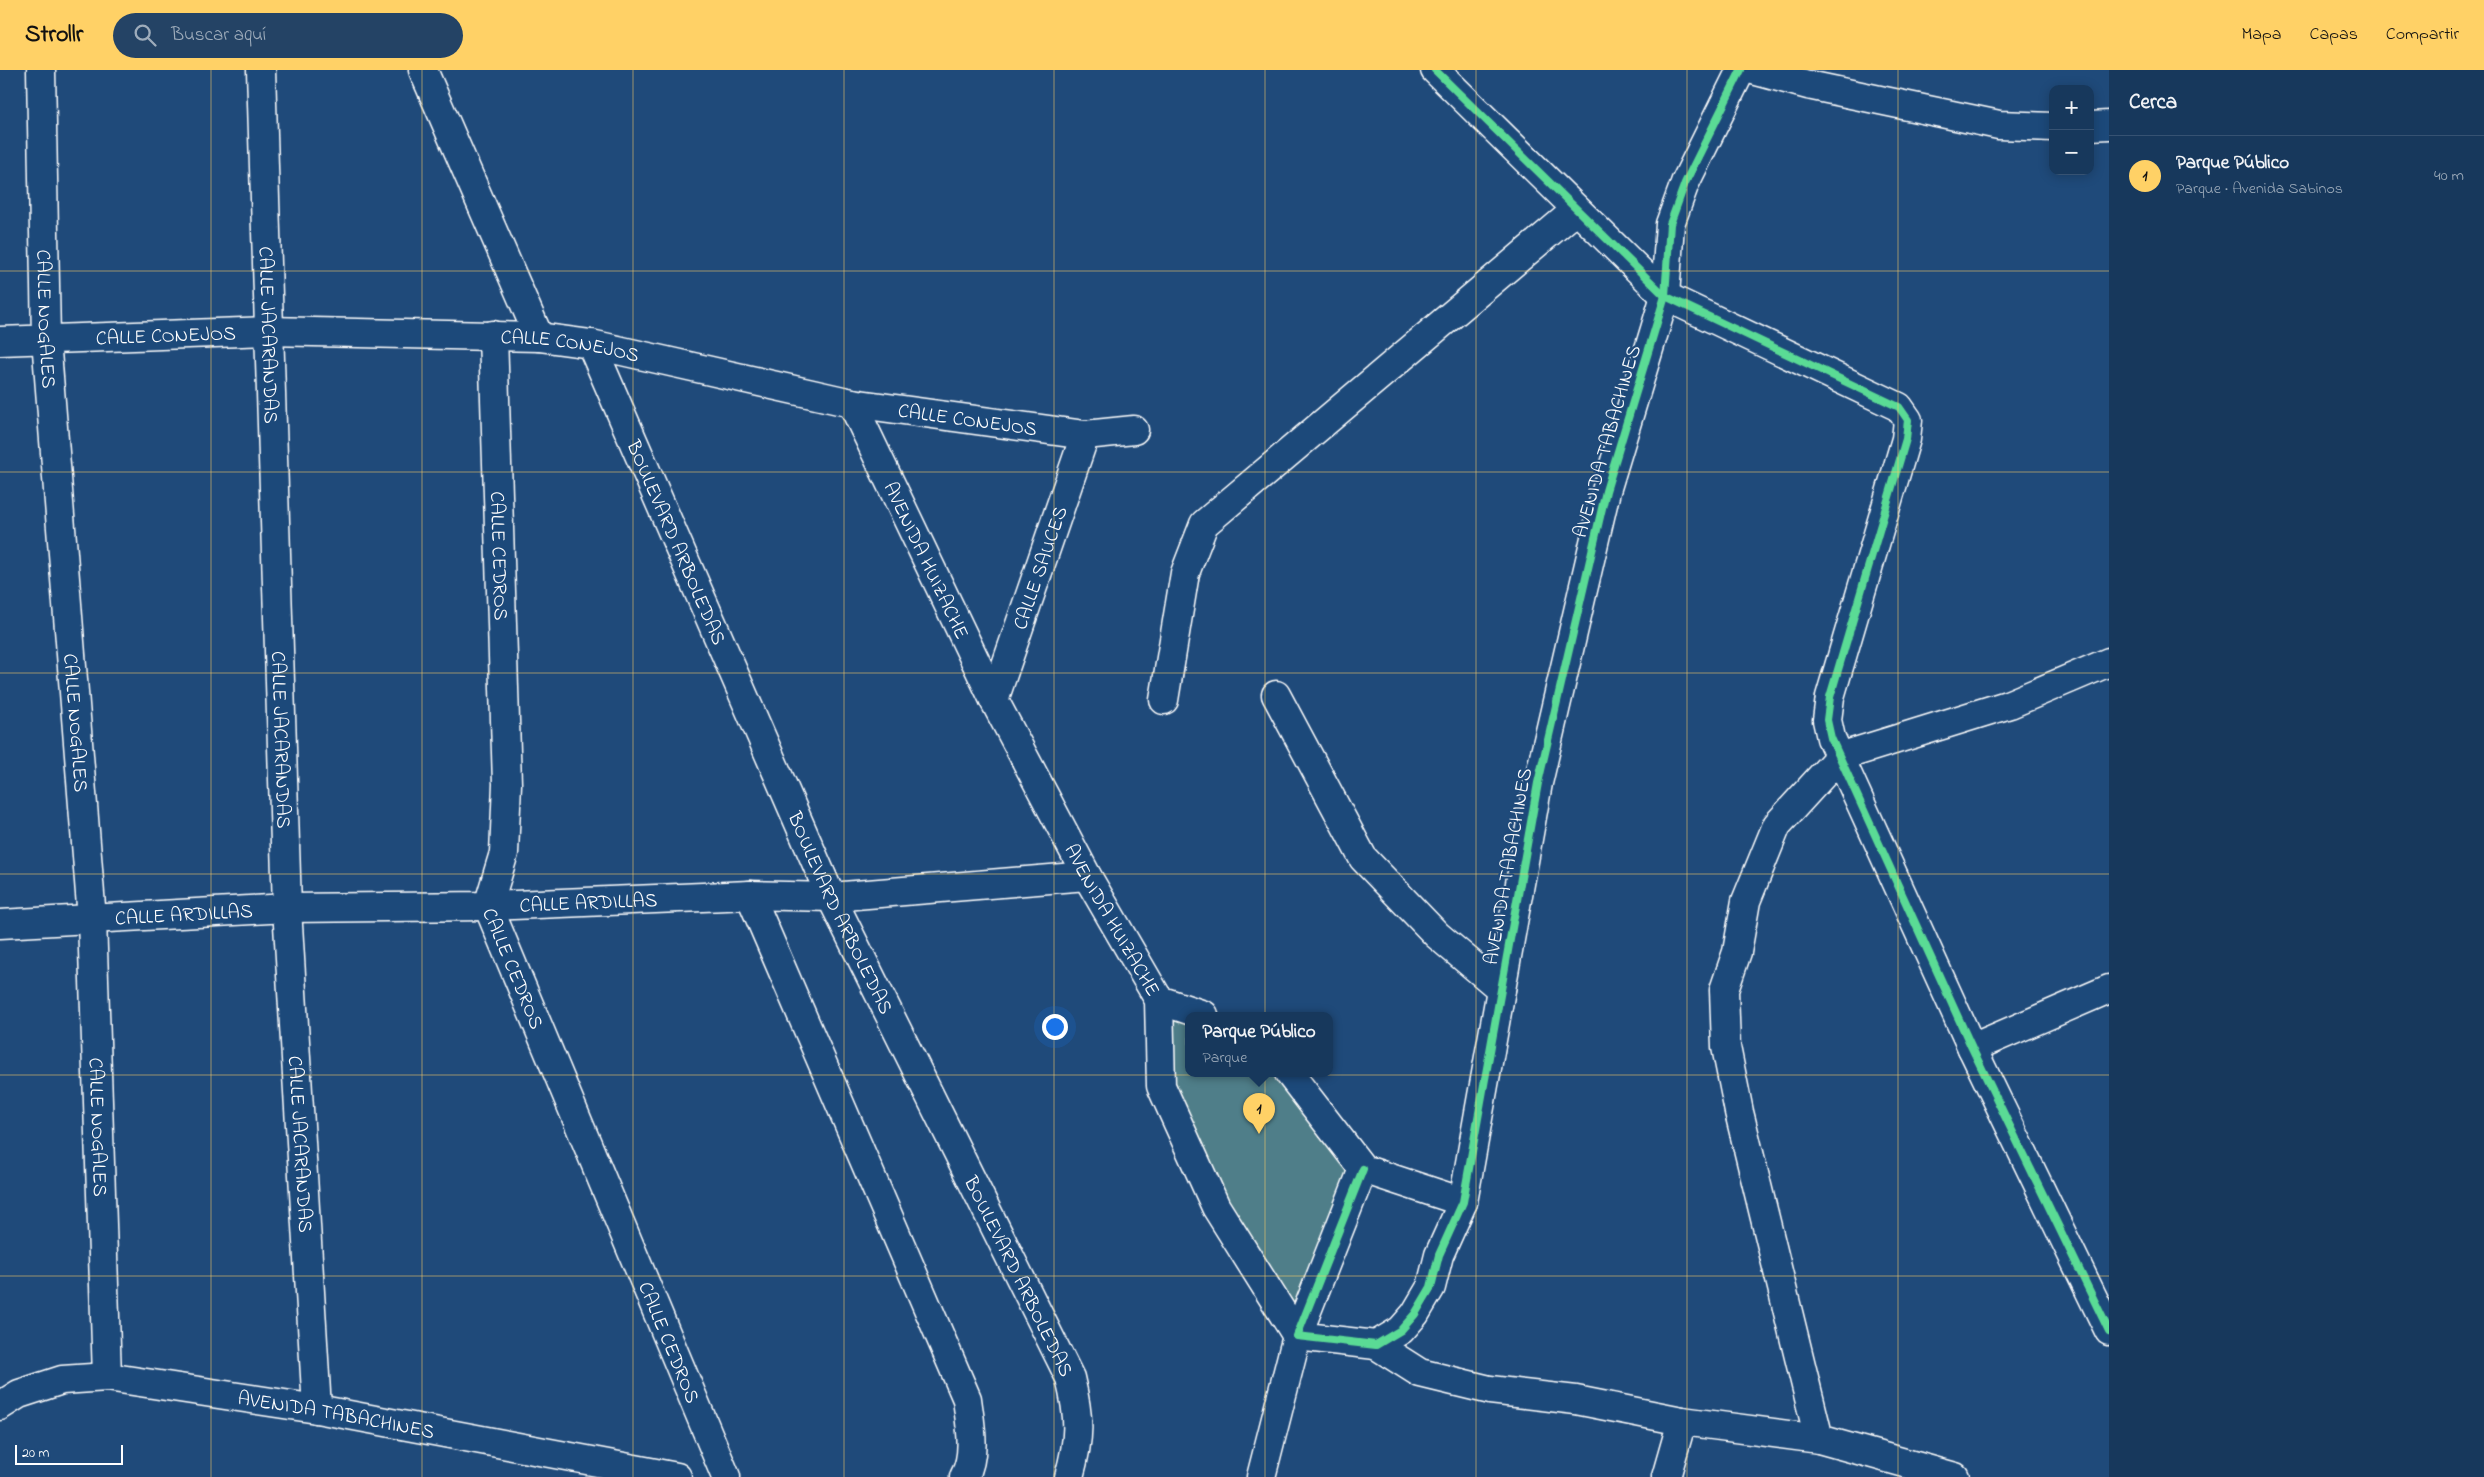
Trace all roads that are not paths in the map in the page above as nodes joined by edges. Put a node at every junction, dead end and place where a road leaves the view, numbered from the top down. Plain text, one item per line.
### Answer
1 (41, 70) edge
2 (261, 70) edge
3 (423, 70) edge
4 (1435, 70) edge
5 (1741, 70) edge
6 (1753, 70) edge
7 (2109, 125) edge
8 (2094, 126) edge
9 (2049, 127) edge
10 (1576, 210) junction
11 (1665, 296) junction
12 (268, 331) junction
13 (493, 335) junction
14 (539, 337) junction
15 (46, 339) junction
16 (0, 341) edge
17 (591, 344) junction
18 (852, 403) junction
19 (1134, 430) dead end
20 (1085, 435) junction
21 (2109, 662) edge
22 (1276, 695) dead end
23 (994, 700) junction
24 (1164, 700) dead end
25 (1839, 757) junction
26 (1087, 876) junction
27 (750, 895) junction
28 (831, 897) junction
29 (488, 906) junction
30 (287, 908) junction
31 (92, 920) junction
32 (0, 924) edge
33 (1501, 989) junction
34 (2109, 989) edge
35 (1159, 1000) junction
36 (1195, 1012) edge
37 (1972, 1048) junction
38 (1292, 1077) edge
39 (1363, 1169) junction
40 (1463, 1202) junction
41 (2109, 1331) edge
42 (1296, 1336) junction
43 (1376, 1344) junction
44 (107, 1377) junction
45 (0, 1406) edge
46 (317, 1409) junction
47 (1682, 1421) junction
48 (1819, 1439) junction
49 (677, 1477) edge
50 (726, 1477) edge
51 (964, 1477) edge
52 (1069, 1477) edge
53 (1261, 1477) edge
54 (1666, 1477) edge
55 (1954, 1477) edge

1 - 15 street, CALLE NOGALES
2 - 12 street, CALLE JACARANDAS
3 - 14 street
4 - 10 street
5 - 11 street, AVENIDA TABACHINES
6 - 9 street
7 - 8 street
10 - 11 street
10 - 24 street
11 - 25 street
11 - 33 street, AVENIDA TABACHINES
12 - 13 street, CALLE CONEJOS
12 - 15 street, CALLE CONEJOS
12 - 30 street, CALLE JACARANDAS
13 - 14 street, CALLE CONEJOS
13 - 29 street, CALLE CEDROS
14 - 17 street, CALLE CONEJOS
15 - 16 street, CALLE CONEJOS
15 - 31 street, CALLE NOGALES
17 - 18 street, CALLE CONEJOS
17 - 28 street, BOULEVARD ARBOLEDAS
18 - 20 street, CALLE CONEJOS
18 - 23 street, AVENIDA HUIZACHE
19 - 20 street, CALLE CONEJOS
20 - 23 street, CALLE SAUCES
21 - 25 street
22 - 33 street
23 - 26 street, AVENIDA HUIZACHE
25 - 37 street
25 - 48 street
26 - 28 street, CALLE ARDILLAS
26 - 35 street, AVENIDA HUIZACHE
27 - 28 street, CALLE ARDILLAS
27 - 29 street, CALLE ARDILLAS
27 - 51 street
28 - 52 street, BOULEVARD ARBOLEDAS
29 - 30 street, CALLE ARDILLAS
29 - 50 street, CALLE CEDROS
30 - 31 street, CALLE ARDILLAS
30 - 46 street, CALLE JACARANDAS
31 - 32 street, CALLE ARDILLAS
31 - 44 street, CALLE NOGALES
33 - 40 street, AVENIDA TABACHINES
34 - 37 street
35 - 36 street
35 - 42 street, AVENIDA HUIZACHE
37 - 41 street
38 - 39 street
39 - 40 street
39 - 42 street
40 - 43 street, AVENIDA TABACHINES
42 - 43 street
42 - 53 street
43 - 47 street
44 - 45 street, AVENIDA TABACHINES
44 - 46 street, AVENIDA TABACHINES
46 - 49 street, AVENIDA TABACHINES
47 - 48 street
47 - 54 street
48 - 55 street

